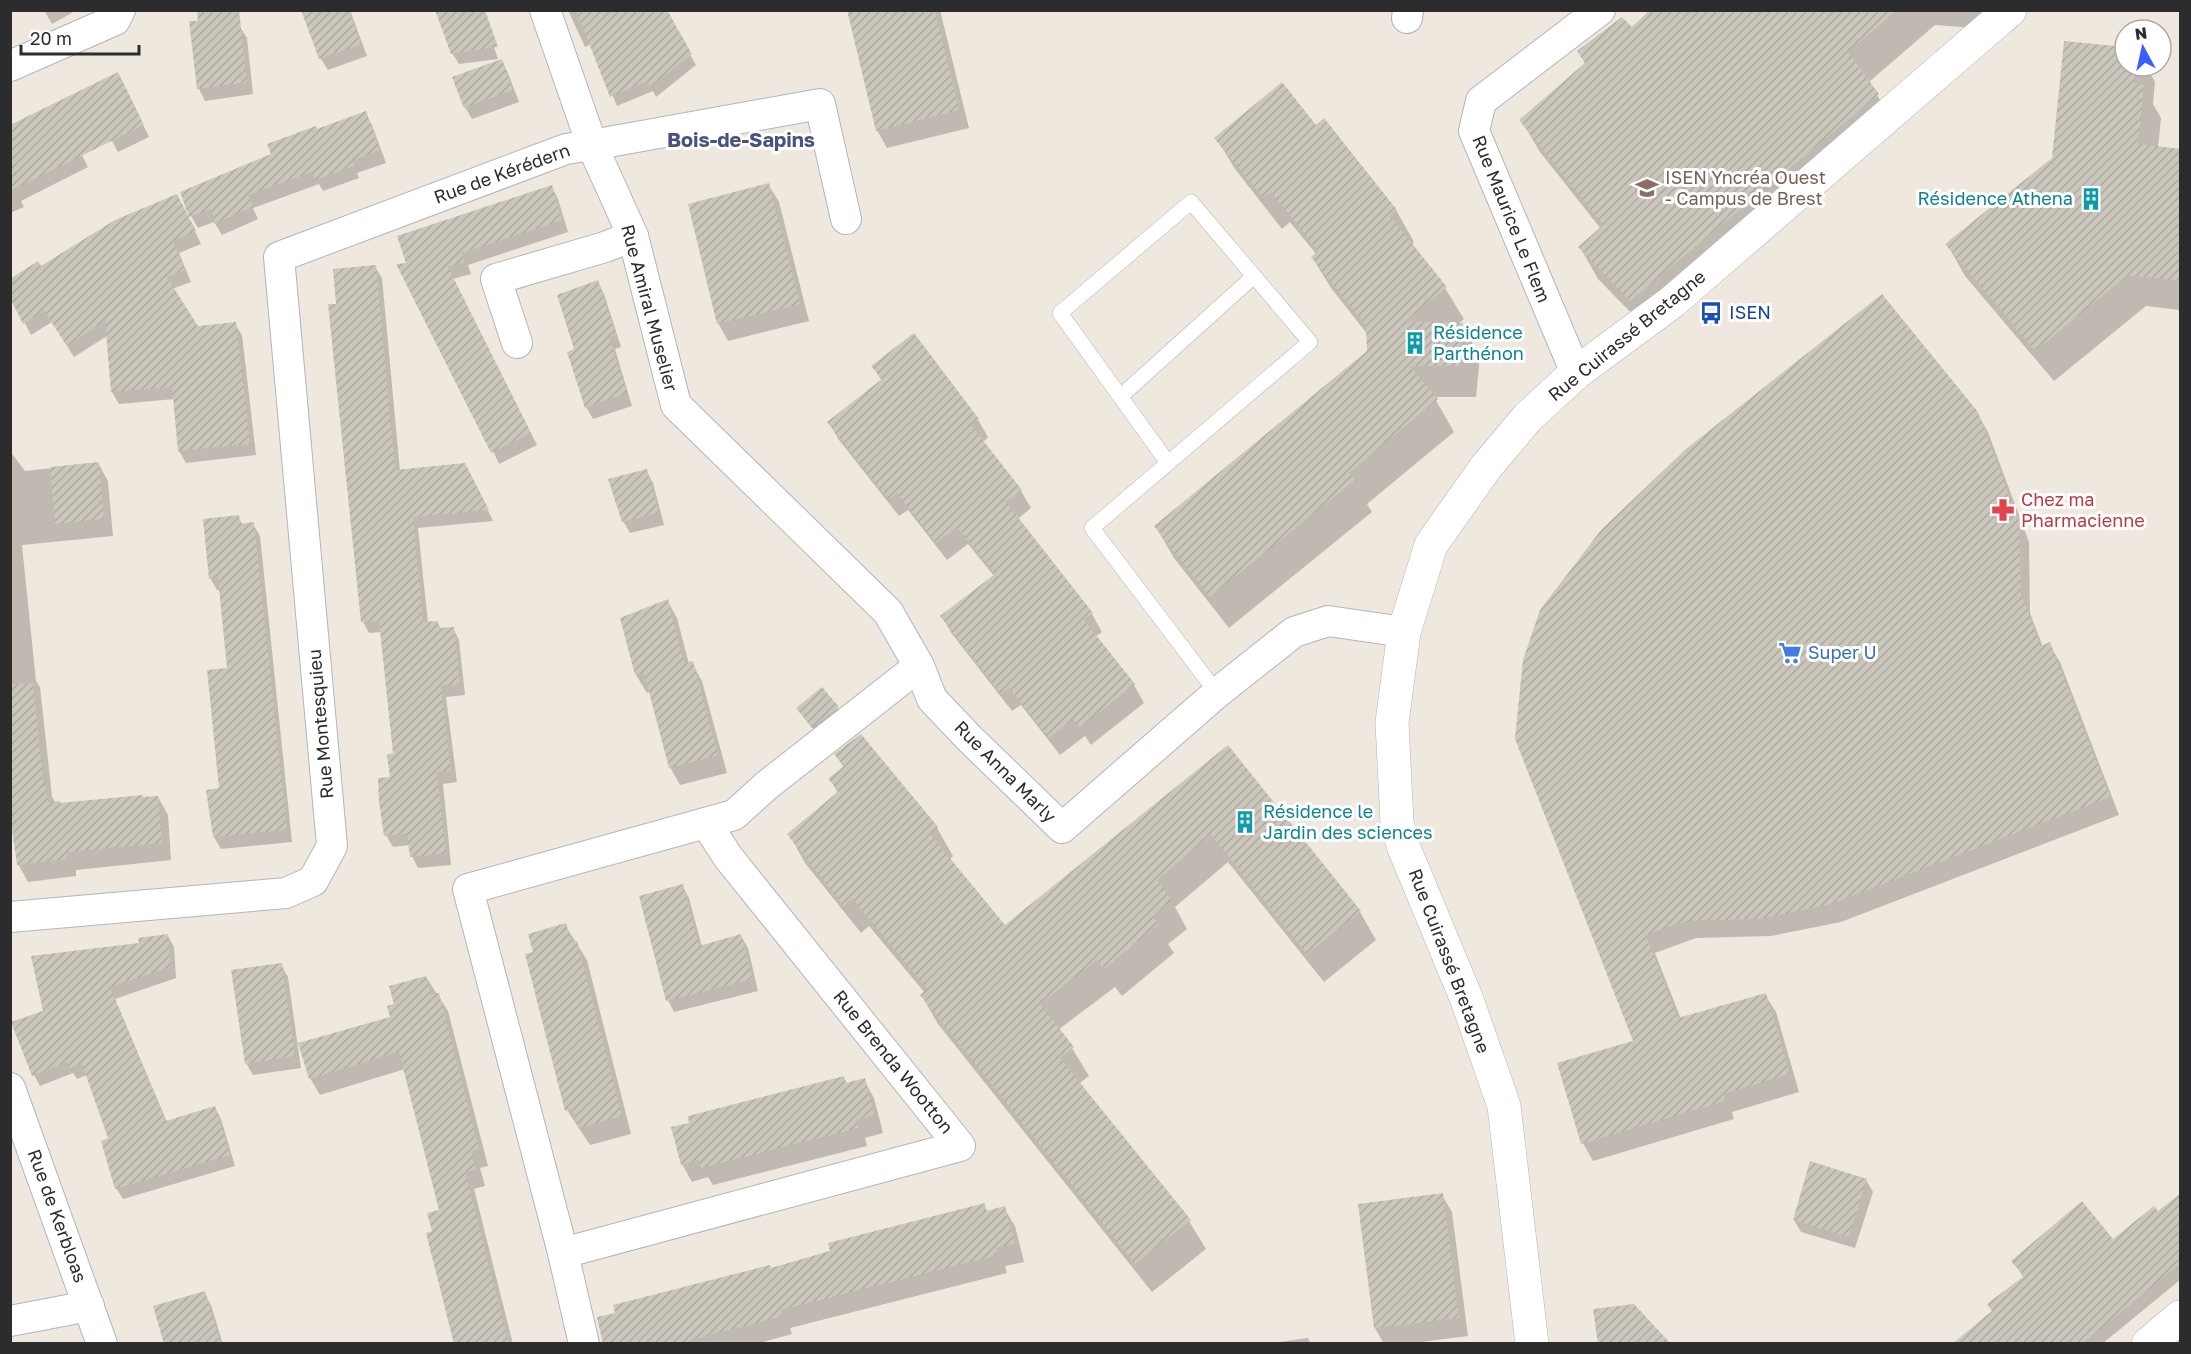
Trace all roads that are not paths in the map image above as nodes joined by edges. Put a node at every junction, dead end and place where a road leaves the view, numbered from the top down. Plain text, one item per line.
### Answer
1 (120, 10) edge
2 (545, 10) edge
3 (1600, 10) edge
4 (2010, 10) edge
5 (10, 66) edge
6 (592, 145) junction
7 (846, 219) dead end
8 (633, 236) junction
9 (279, 257) joint
10 (1254, 276) junction
11 (517, 343) dead end
12 (1576, 373) junction
13 (1121, 396) junction
14 (676, 405) joint
15 (1168, 463) junction
16 (1404, 632) junction
17 (918, 666) junction
18 (1217, 693) junction
19 (706, 823) junction
20 (10, 917) edge
21 (10, 1088) edge
22 (562, 1253) junction
23 (89, 1306) junction
24 (2181, 1317) edge
25 (10, 1321) edge
26 (102, 1344) edge
27 (584, 1344) edge
28 (1532, 1344) edge
29 (2148, 1344) edge

1 - 5 street
2 - 6 street, Rue de Kérédern
3 - 12 street, Rue Maurice Le Flem
4 - 12 street, Rue Cuirassé Bretagne
6 - 7 street
6 - 8 street, Rue Amiral Muselier
6 - 9 street, Rue de Kérédern
8 - 11 street
8 - 14 street, Rue Amiral Muselier
9 - 20 street, Rue Montesquieu
10 - 13 lane
10 - 13 lane
10 - 15 lane
12 - 16 street, Rue Cuirassé Bretagne
13 - 15 lane
14 - 17 street, Rue Anna Marly
15 - 18 lane
16 - 18 street, Rue Anna Marly
16 - 28 street, Rue Cuirassé Bretagne
17 - 18 street, Rue Anna Marly
17 - 19 street
19 - 22 street
19 - 22 street, Rue Brenda Wootton
21 - 23 street, Rue de Kerbloas
22 - 27 street
23 - 25 street
23 - 26 street, Rue de Kerbloas
24 - 29 street

